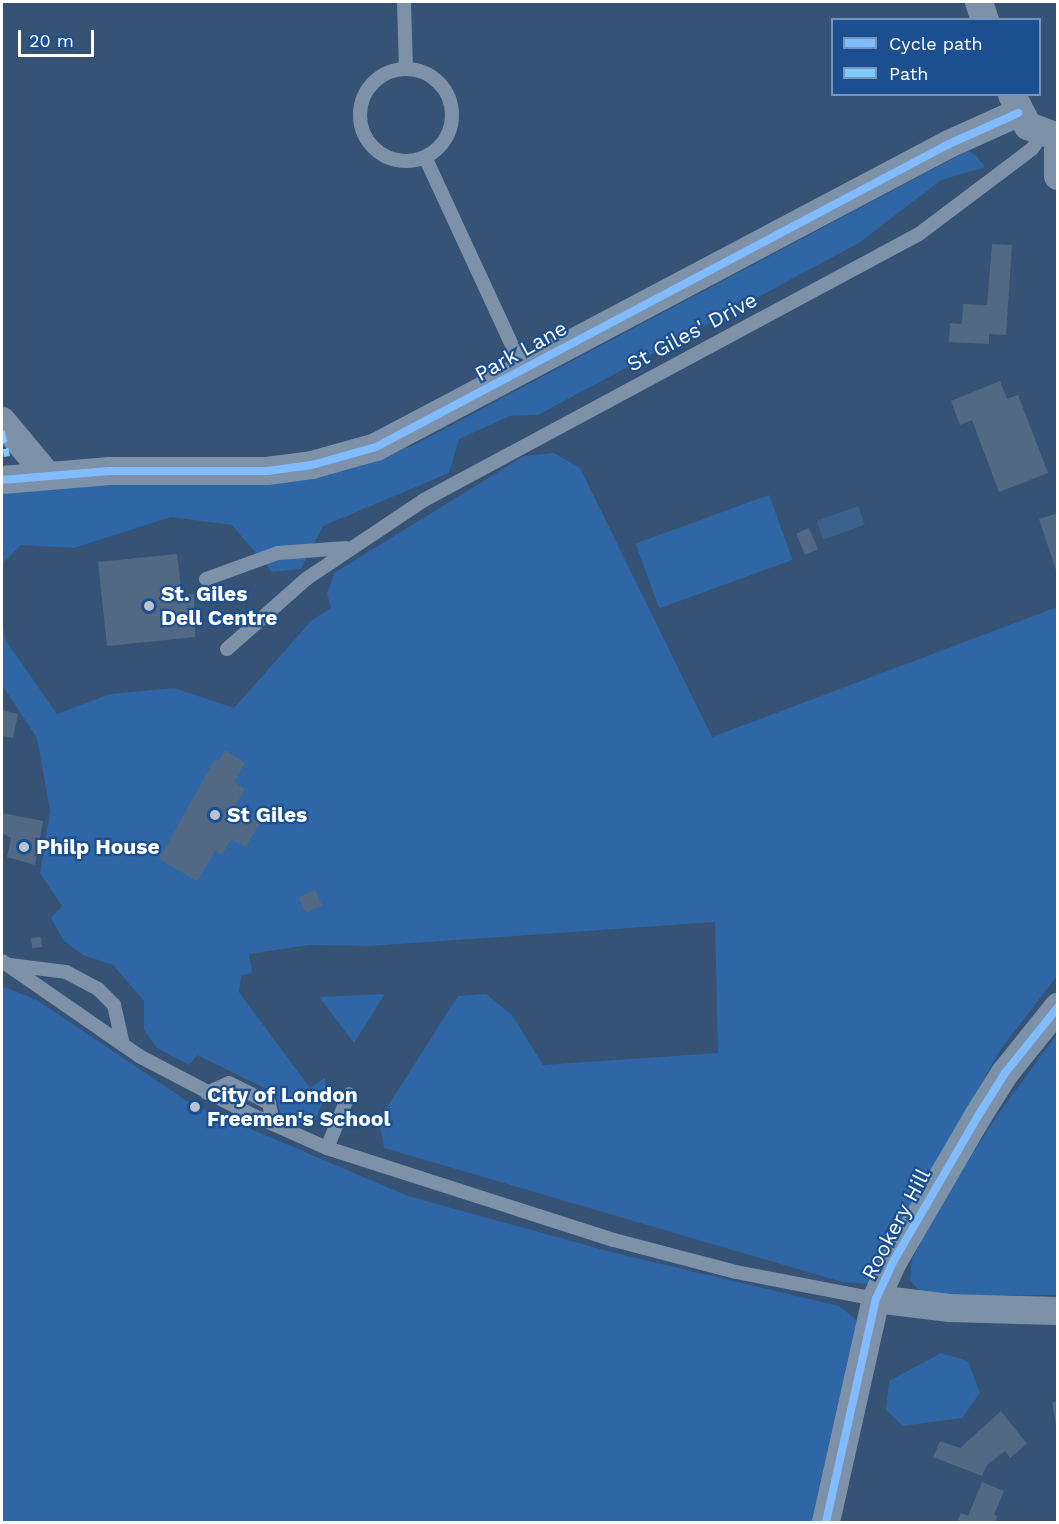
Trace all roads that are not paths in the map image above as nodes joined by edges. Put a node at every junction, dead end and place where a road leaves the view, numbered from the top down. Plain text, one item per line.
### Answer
1 (404, 2) edge
2 (979, 2) edge
3 (984, 18) edge
4 (406, 68) junction
5 (1015, 104) edge
6 (1053, 139) edge
7 (424, 157) junction
8 (1058, 176) edge
9 (524, 371) junction
10 (2, 421) edge
11 (47, 475) junction
12 (2, 480) edge
13 (347, 548) junction
14 (206, 579) dead end
15 (227, 649) dead end
16 (5, 963) edge
17 (1058, 1007) edge
18 (123, 1045) junction
19 (349, 1094) dead end
20 (327, 1148) junction
21 (876, 1299) junction
22 (1058, 1311) edge
23 (826, 1522) edge

1 - 4 lane
2 - 3 street
4 - 7 lane
4 - 7 lane
5 - 6 street, Park Lane
5 - 9 street, Park Lane
6 - 8 street
6 - 13 lane, St Giles' Drive
7 - 9 lane
9 - 11 street, Park Lane
10 - 11 street
11 - 12 street, Park Lane
13 - 14 lane, St Giles' Drive
13 - 15 lane, St Giles' Drive
16 - 18 lane
16 - 18 lane
17 - 21 street, Rookery Hill
18 - 20 lane
19 - 20 lane
20 - 21 lane
21 - 22 street
21 - 23 street, Rookery Hill

